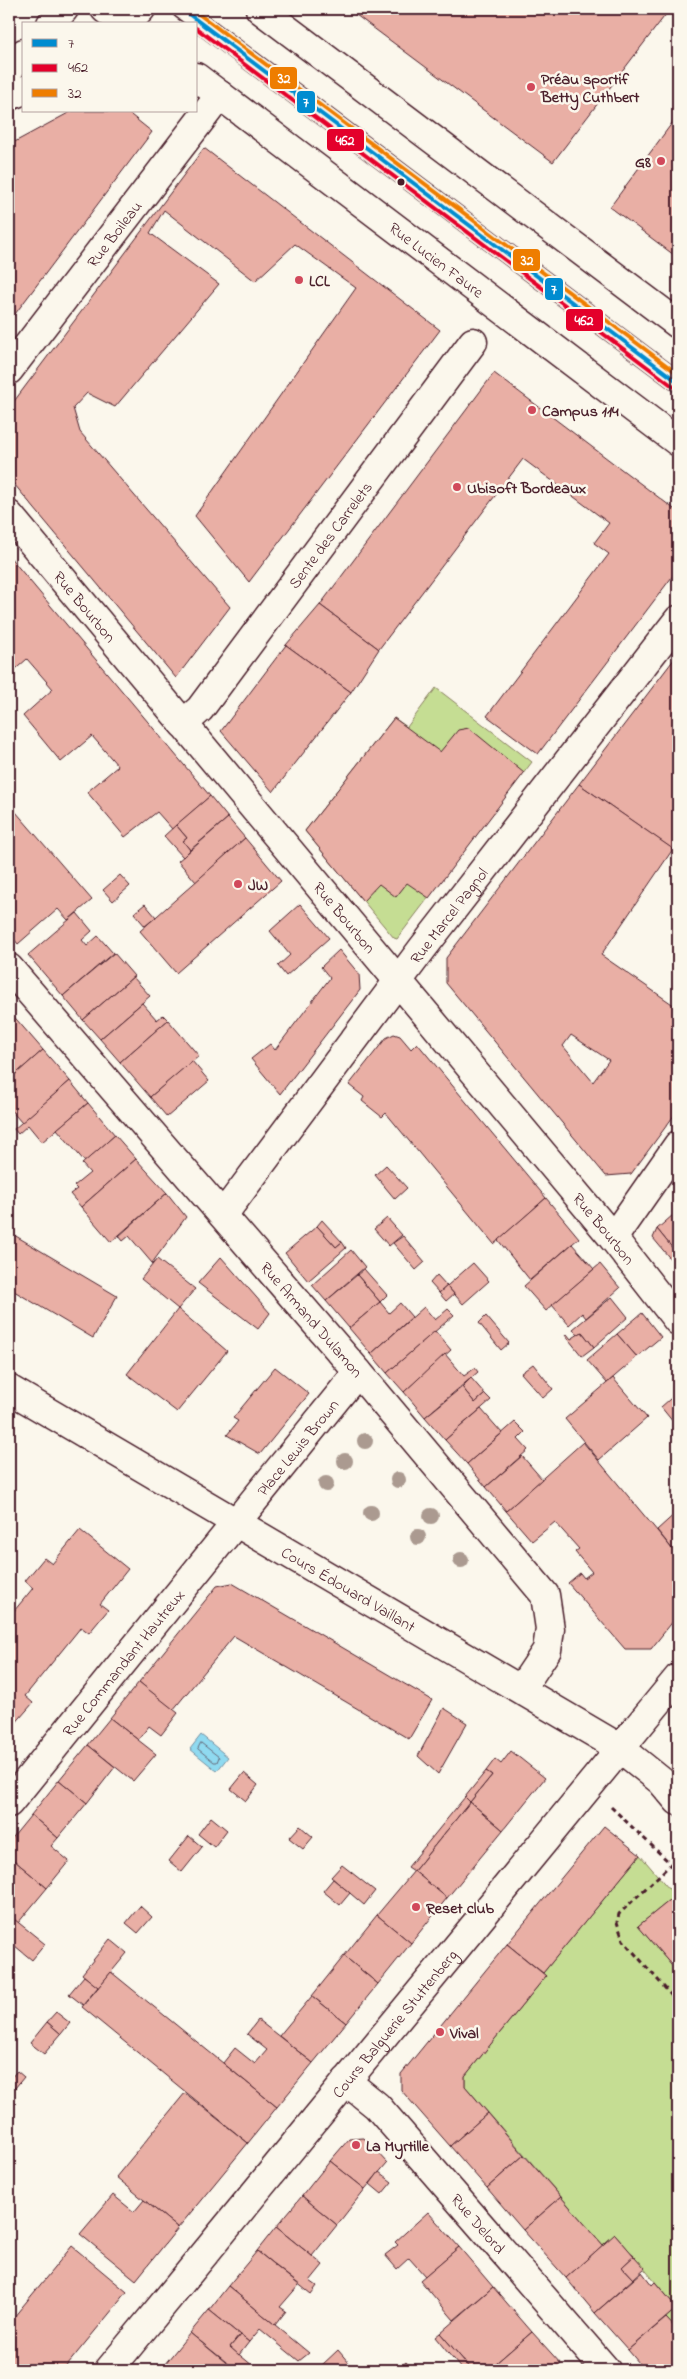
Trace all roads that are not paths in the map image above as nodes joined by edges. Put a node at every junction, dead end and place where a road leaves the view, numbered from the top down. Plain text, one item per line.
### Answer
1 (64, 9) edge
2 (106, 9) edge
3 (141, 9) edge
4 (182, 9) edge
5 (260, 9) edge
6 (52, 22) edge
7 (123, 22) edge
8 (128, 22) edge
9 (22, 55) edge
10 (9, 69) edge
11 (198, 78) edge
12 (22, 91) edge
13 (220, 95) junction
14 (9, 96) edge
15 (678, 324) edge
16 (474, 342) dead end
17 (9, 370) edge
18 (678, 382) edge
19 (678, 442) edge
20 (9, 515) edge
21 (678, 620) edge
22 (184, 724) junction
23 (9, 968) edge
24 (398, 980) junction
25 (678, 1145) edge
26 (223, 1215) junction
27 (614, 1238) junction
28 (678, 1321) edge
29 (358, 1372) junction
30 (9, 1389) edge
31 (237, 1522) junction
32 (678, 1678) edge
33 (521, 1689) junction
34 (620, 1748) junction
35 (678, 1801) edge
36 (9, 1803) edge
37 (346, 2081) junction
38 (110, 2370) edge
39 (606, 2370) edge

1 - 6 street
2 - 7 street
3 - 8 street
4 - 18 lane
5 - 15 street
9 - 10 street
11 - 13 street, Rue Lucien Faure
12 - 14 street
13 - 17 street, Rue Boileau
13 - 19 street, Rue Lucien Faure
16 - 22 street, Sente des Carrelets
20 - 22 street, Rue Bourbon
21 - 24 street, Rue Marcel Pagnol
22 - 24 street, Rue Bourbon
23 - 26 street, Rue Armand Dulamon
24 - 26 street, Rue Marcel Pagnol
24 - 27 street, Rue Bourbon
25 - 27 street
26 - 29 street, Rue Armand Dulamon
27 - 28 street, Rue Bourbon
29 - 31 street, Place Lewis Brown
29 - 33 street, Rue Armand Dulamon
30 - 31 street, Cours Édouard Vaillant
31 - 33 street, Cours Édouard Vaillant
31 - 36 street, Rue Commandant Hautreux
32 - 34 street, Cours Balguerie Stuttenberg
33 - 34 street, Cours Édouard Vaillant
34 - 35 street, Cours Édouard Vaillant
34 - 37 street, Cours Balguerie Stuttenberg
37 - 38 street, Cours Balguerie Stuttenberg
37 - 39 street, Rue Delord

